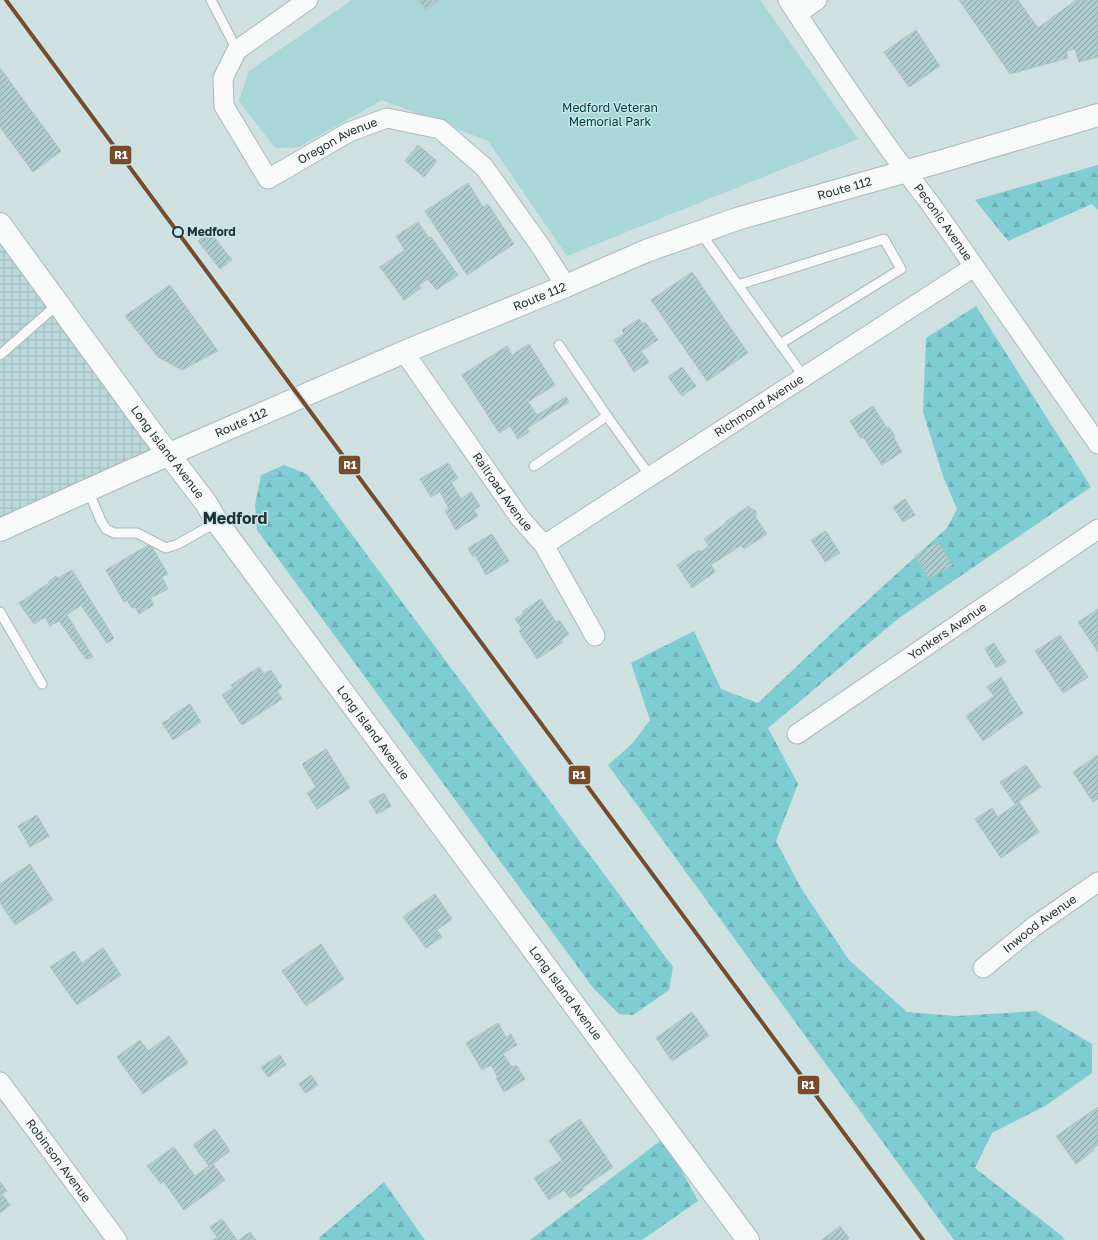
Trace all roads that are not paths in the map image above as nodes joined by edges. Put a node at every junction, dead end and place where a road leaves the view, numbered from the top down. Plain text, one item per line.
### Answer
1 (211, 0) edge
2 (308, 0) edge
3 (817, 0) edge
4 (793, 7) edge
5 (237, 50) junction
6 (1098, 115) edge
7 (905, 171) junction
8 (0, 224) edge
9 (700, 231) junction
10 (974, 267) junction
11 (738, 285) junction
12 (566, 286) junction
13 (58, 304) junction
14 (780, 344) junction
15 (560, 345) dead end
16 (404, 352) junction
17 (0, 355) edge
18 (804, 377) junction
19 (607, 416) junction
20 (1098, 444) edge
21 (170, 455) junction
22 (534, 466) dead end
23 (650, 476) junction
24 (88, 490) junction
25 (217, 522) junction
26 (1098, 529) edge
27 (0, 530) edge
28 (544, 545) junction
29 (0, 612) edge
30 (595, 636) dead end
31 (42, 684) dead end
32 (797, 734) dead end
33 (1098, 882) edge
34 (983, 968) dead end
35 (0, 1082) edge
36 (118, 1240) edge
37 (748, 1240) edge

1 - 5 lane
2 - 5 street, Oregon Avenue
3 - 4 street
4 - 7 street, Peconic Avenue
5 - 12 street, Oregon Avenue
6 - 7 street, Route 112
7 - 9 street, Route 112
7 - 10 street, Peconic Avenue
8 - 13 street, Long Island Avenue
9 - 11 lane
9 - 12 street, Route 112
10 - 18 street, Richmond Avenue
10 - 20 street, Peconic Avenue
11 - 14 lane
11 - 14 lane
12 - 16 street, Route 112
13 - 17 lane
13 - 21 street, Long Island Avenue
14 - 18 lane
15 - 19 lane
16 - 21 street, Route 112
16 - 28 street, Railroad Avenue
18 - 23 street, Richmond Avenue
19 - 22 lane
19 - 23 lane
21 - 24 street, Route 112
21 - 25 street, Long Island Avenue
23 - 28 street, Richmond Avenue
24 - 25 lane
24 - 27 street, Route 112
25 - 37 street, Long Island Avenue
26 - 32 street, Yonkers Avenue
28 - 30 street, Railroad Avenue
29 - 31 lane
33 - 34 street, Inwood Avenue
35 - 36 street, Robinson Avenue

